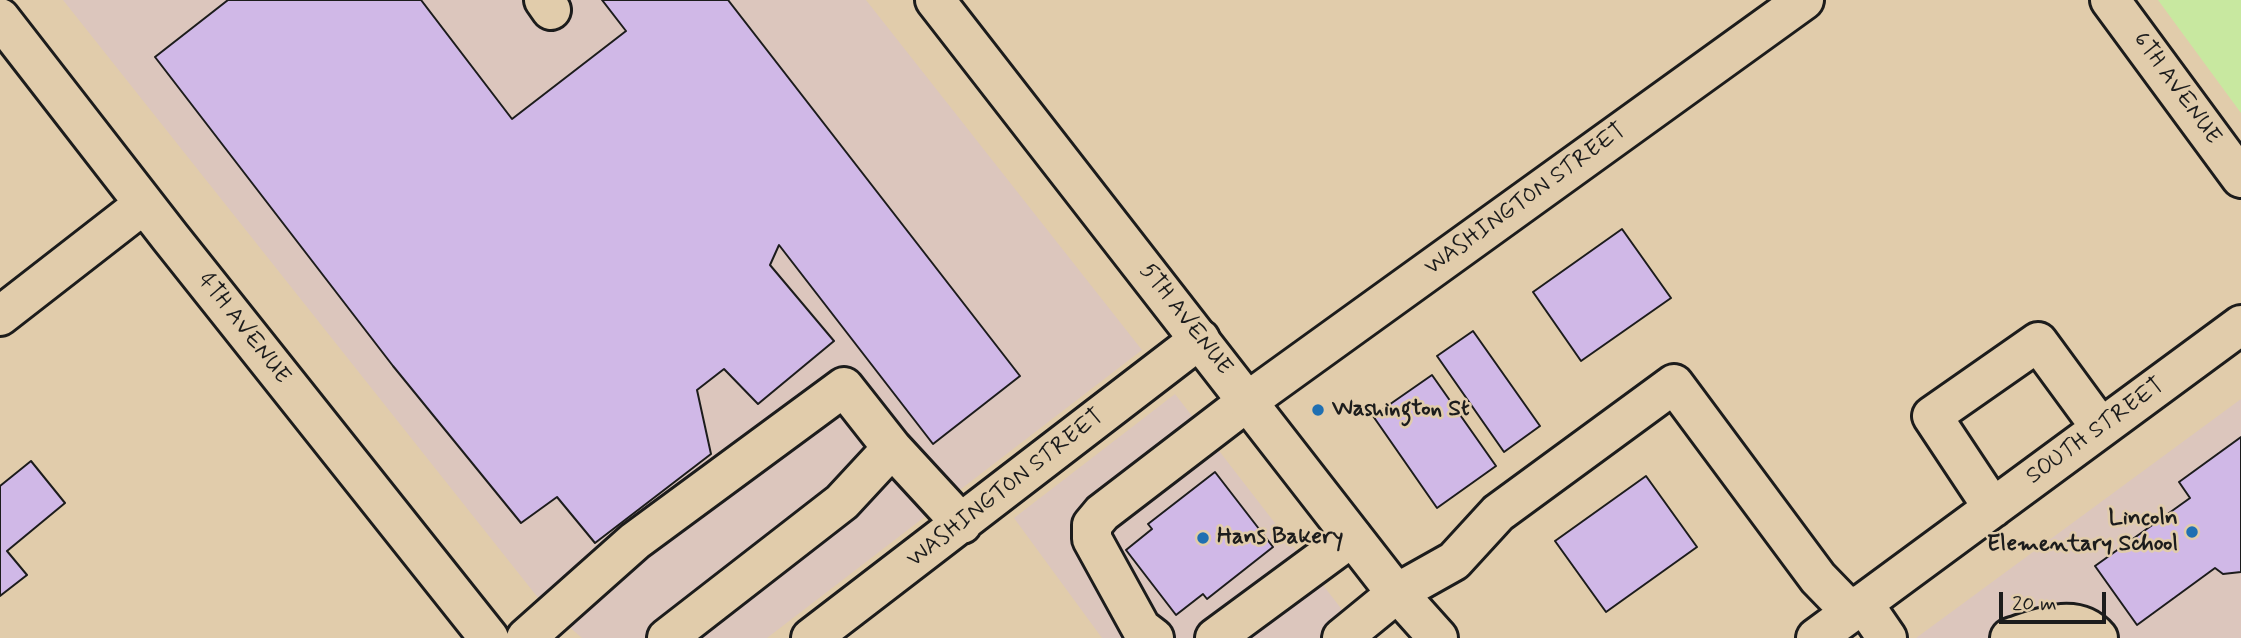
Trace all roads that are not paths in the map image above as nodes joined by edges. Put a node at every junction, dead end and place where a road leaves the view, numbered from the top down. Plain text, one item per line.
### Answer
1 (935, 0) edge
2 (1804, 0) edge
3 (2110, 0) edge
4 (0, 19) edge
5 (2241, 178) edge
6 (144, 204) junction
7 (0, 316) edge
8 (2241, 326) edge
9 (1199, 339) junction
10 (1248, 401) junction
11 (2101, 428) junction
12 (892, 448) junction
13 (1993, 508) junction
14 (962, 524) junction
15 (1352, 537) junction
16 (1397, 593) junction
17 (1857, 608) junction
18 (489, 638) edge
19 (526, 638) edge
20 (667, 638) edge
21 (811, 638) edge
22 (1154, 638) edge
23 (1215, 638) edge
24 (1342, 638) edge
25 (1438, 638) edge
26 (1816, 638) edge
27 (1887, 638) edge
28 (2010, 638) edge
29 (2098, 638) edge

1 - 9 street, 5TH AVENUE
2 - 10 street, WASHINGTON STREET
3 - 5 street, 6TH AVENUE
4 - 6 street, 4TH AVENUE
6 - 7 street
6 - 18 street, 4TH AVENUE
8 - 11 street, SOUTH STREET
9 - 10 street, 5TH AVENUE
9 - 14 street, WASHINGTON STREET
10 - 15 street, 5TH AVENUE
10 - 22 street, WASHINGTON STREET
11 - 13 street, SOUTH STREET
11 - 13 street
12 - 14 street
12 - 19 street
12 - 20 street
13 - 17 street, SOUTH STREET
14 - 21 street, WASHINGTON STREET
15 - 16 street, 5TH AVENUE
15 - 23 street
16 - 17 street
16 - 24 street
16 - 25 street, 5TH AVENUE
17 - 26 street, SOUTH STREET
17 - 27 street
28 - 29 street

